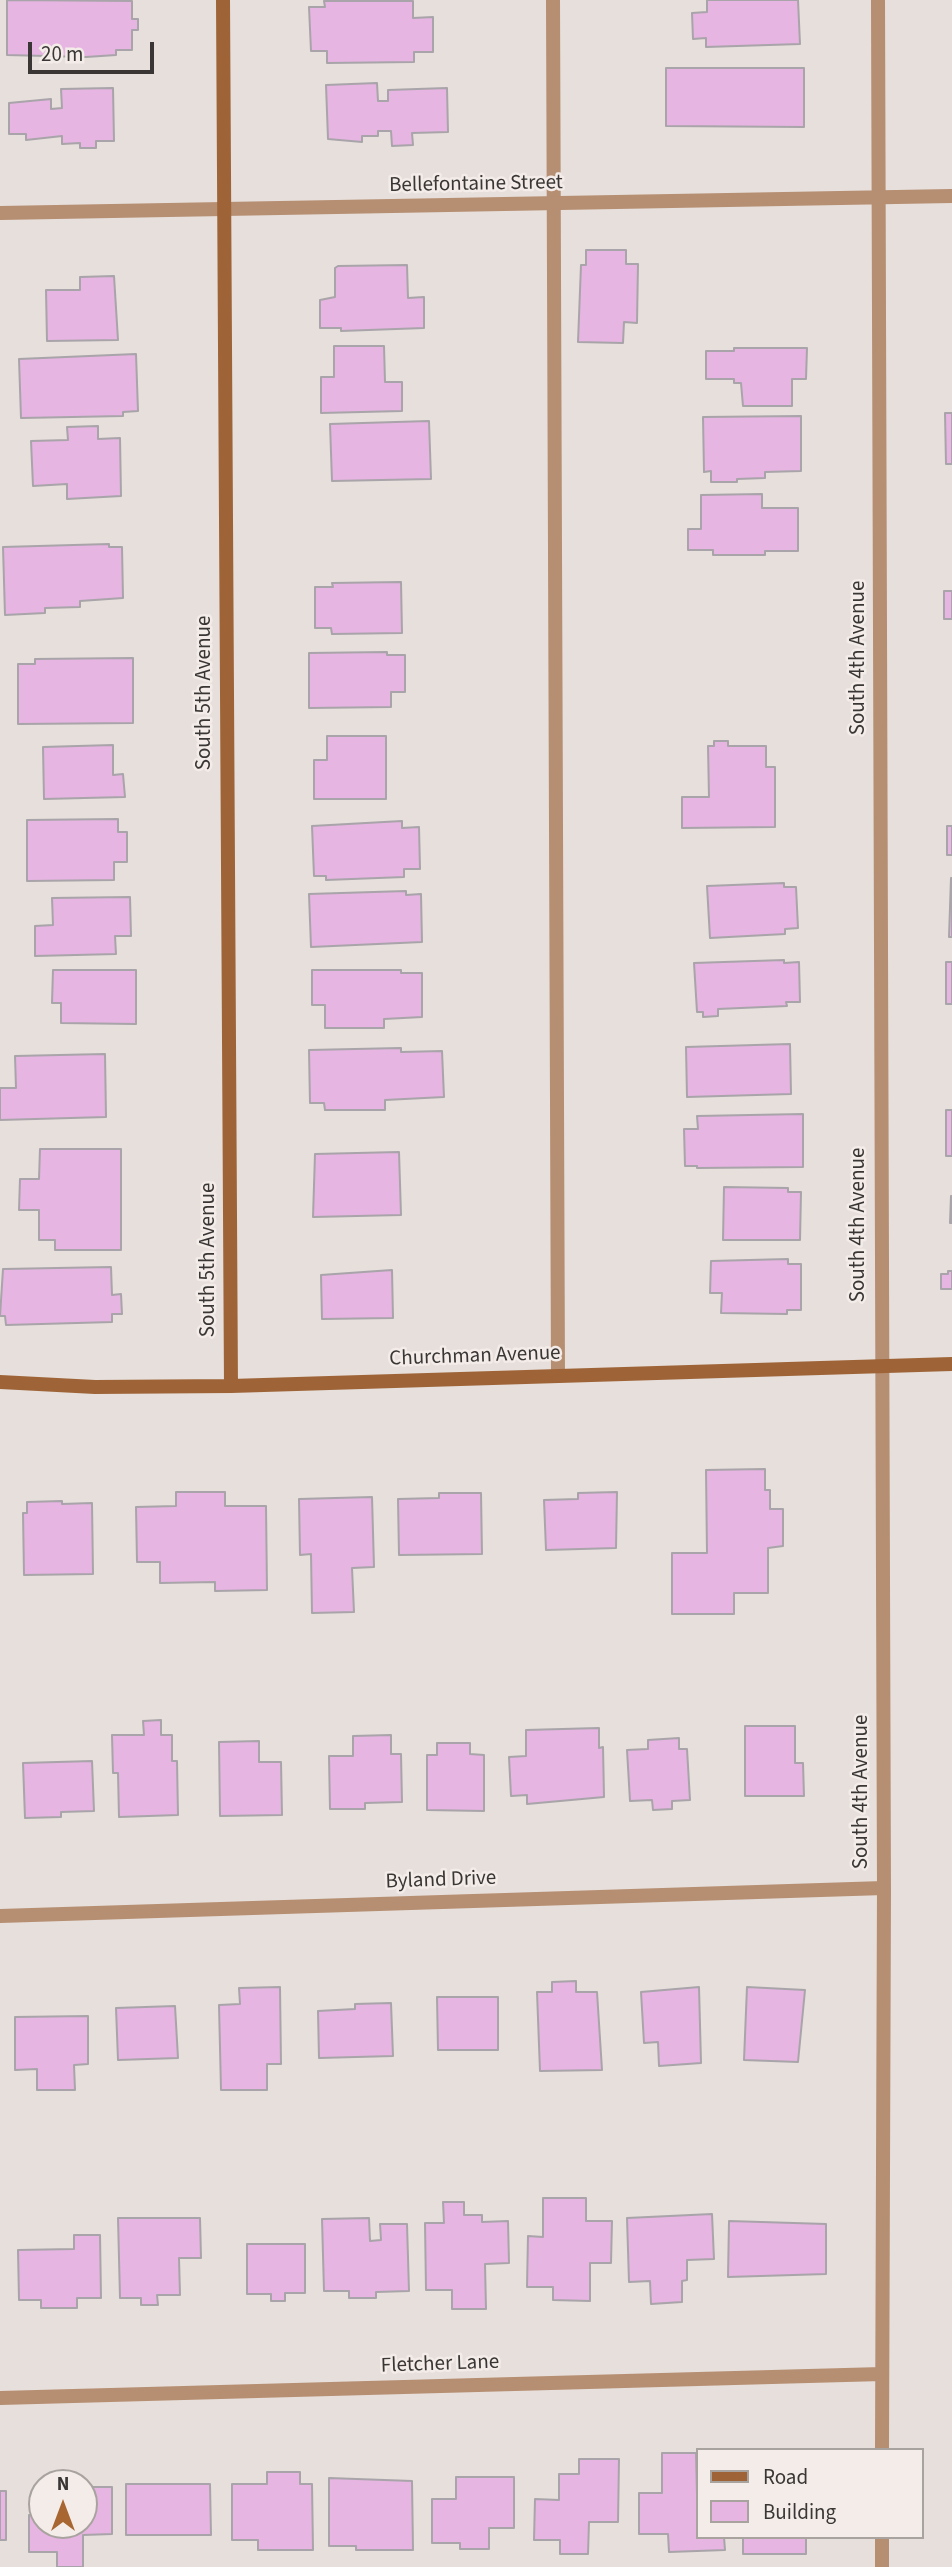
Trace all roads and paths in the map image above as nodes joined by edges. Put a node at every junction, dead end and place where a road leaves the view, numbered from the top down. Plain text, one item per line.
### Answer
1 (223, 0) edge
2 (552, 0) edge
3 (878, 0) edge
4 (952, 196) edge
5 (879, 197) junction
6 (553, 205) junction
7 (223, 210) junction
8 (0, 213) edge
9 (952, 1363) edge
10 (880, 1366) junction
11 (558, 1376) junction
12 (0, 1382) edge
13 (230, 1386) junction
14 (884, 1888) junction
15 (0, 1916) edge
16 (882, 2374) junction
17 (0, 2398) edge
18 (882, 2448) edge
19 (882, 2539) edge
20 (882, 2567) edge

1 - 7 street, South 5th Avenue
2 - 6 street
3 - 5 street, South 4th Avenue
4 - 5 street, Bellefontaine Street
5 - 6 street, Bellefontaine Street
5 - 10 street, South 4th Avenue
6 - 7 street, Bellefontaine Street
6 - 11 street
7 - 8 street, Bellefontaine Street
7 - 13 street, South 5th Avenue
9 - 10 street, Churchman Avenue
10 - 11 street, Churchman Avenue
10 - 14 street, South 4th Avenue
11 - 13 street, Churchman Avenue
12 - 13 street, Churchman Avenue
14 - 15 street, Byland Drive
14 - 16 street, South 4th Avenue
16 - 17 street, Fletcher Lane
16 - 18 street, South 4th Avenue
19 - 20 street

